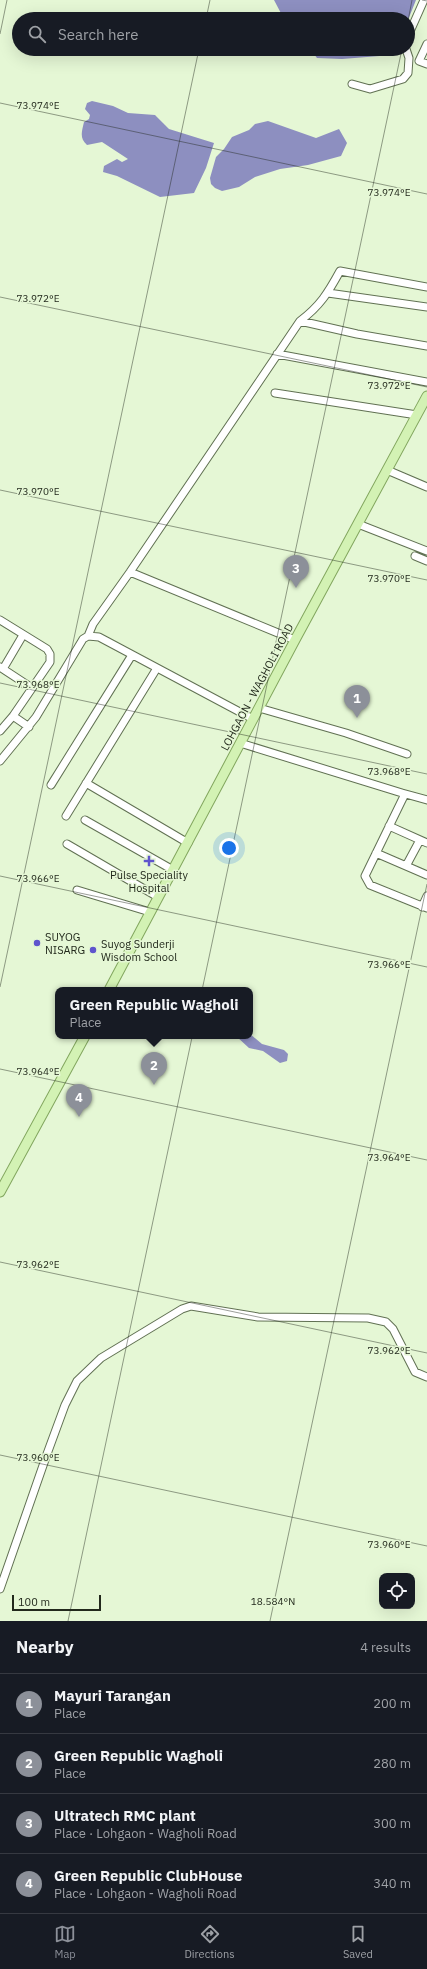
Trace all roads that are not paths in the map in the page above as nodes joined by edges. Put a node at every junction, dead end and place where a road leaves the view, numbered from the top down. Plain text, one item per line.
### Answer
1 (424, 0) edge
2 (415, 20) edge
3 (427, 44) edge
4 (408, 56) edge
5 (427, 64) edge
6 (352, 84) dead end
7 (427, 287) edge
8 (328, 293) junction
9 (427, 307) edge
10 (300, 320) junction
11 (427, 346) edge
12 (277, 354) junction
13 (427, 382) edge
14 (275, 393) dead end
15 (427, 396) edge
16 (416, 415) junction
17 (387, 470) junction
18 (427, 487) edge
19 (358, 524) junction
20 (427, 551) edge
21 (415, 556) dead end
22 (427, 561) edge
23 (130, 572) junction
24 (0, 620) edge
25 (23, 635) junction
26 (88, 636) junction
27 (295, 640) junction
28 (132, 655) junction
29 (2, 668) edge
30 (157, 668) junction
31 (32, 688) junction
32 (259, 708) junction
33 (13, 716) junction
34 (253, 719) junction
35 (29, 727) junction
36 (0, 731) edge
37 (240, 743) junction
38 (407, 754) dead end
39 (0, 761) edge
40 (86, 783) junction
41 (51, 785) dead end
42 (402, 793) junction
43 (427, 800) edge
44 (66, 816) dead end
45 (85, 820) dead end
46 (389, 826) junction
47 (420, 840) junction
48 (188, 843) junction
49 (427, 843) edge
50 (67, 844) dead end
51 (376, 853) junction
52 (406, 866) junction
53 (173, 870) junction
54 (427, 875) edge
55 (77, 890) dead end
56 (427, 896) edge
57 (158, 897) junction
58 (425, 908) edge
59 (150, 912) junction
60 (111, 987) edge
61 (83, 1039) edge
62 (0, 1192) edge
63 (427, 1377) edge
64 (0, 1589) edge

1 - 2 street
3 - 5 street
4 - 6 street
7 - 8 street
8 - 9 street
8 - 10 street
10 - 11 street
10 - 12 street
12 - 13 street
12 - 23 street
14 - 16 street
15 - 16 main road, LOHGAON - WAGHOLI ROAD
16 - 17 main road, LOHGAON - WAGHOLI ROAD
17 - 18 street
17 - 19 main road, LOHGAON - WAGHOLI ROAD
19 - 20 street
19 - 27 main road, LOHGAON - WAGHOLI ROAD
21 - 22 street
23 - 26 street
23 - 27 street
24 - 25 street
25 - 29 street
25 - 31 street
26 - 28 street
26 - 35 street
27 - 32 main road, LOHGAON - WAGHOLI ROAD
28 - 30 street
28 - 41 street
29 - 31 street
30 - 34 street
30 - 40 street
31 - 33 street
32 - 34 main road, LOHGAON - WAGHOLI ROAD
32 - 38 street
33 - 35 street
33 - 36 street
34 - 37 main road, LOHGAON - WAGHOLI ROAD
35 - 39 street
37 - 42 street
37 - 48 main road, LOHGAON - WAGHOLI ROAD
40 - 44 street
40 - 48 street
42 - 43 street
42 - 46 street
45 - 53 street
46 - 47 street
46 - 51 street
47 - 49 street
47 - 52 street
48 - 53 main road, LOHGAON - WAGHOLI ROAD
50 - 57 street
51 - 52 street
51 - 58 street
52 - 54 street
53 - 57 main road, LOHGAON - WAGHOLI ROAD
55 - 59 street
56 - 58 street
57 - 59 main road, LOHGAON - WAGHOLI ROAD
59 - 60 main road, LOHGAON - WAGHOLI ROAD
61 - 62 main road
63 - 64 street

